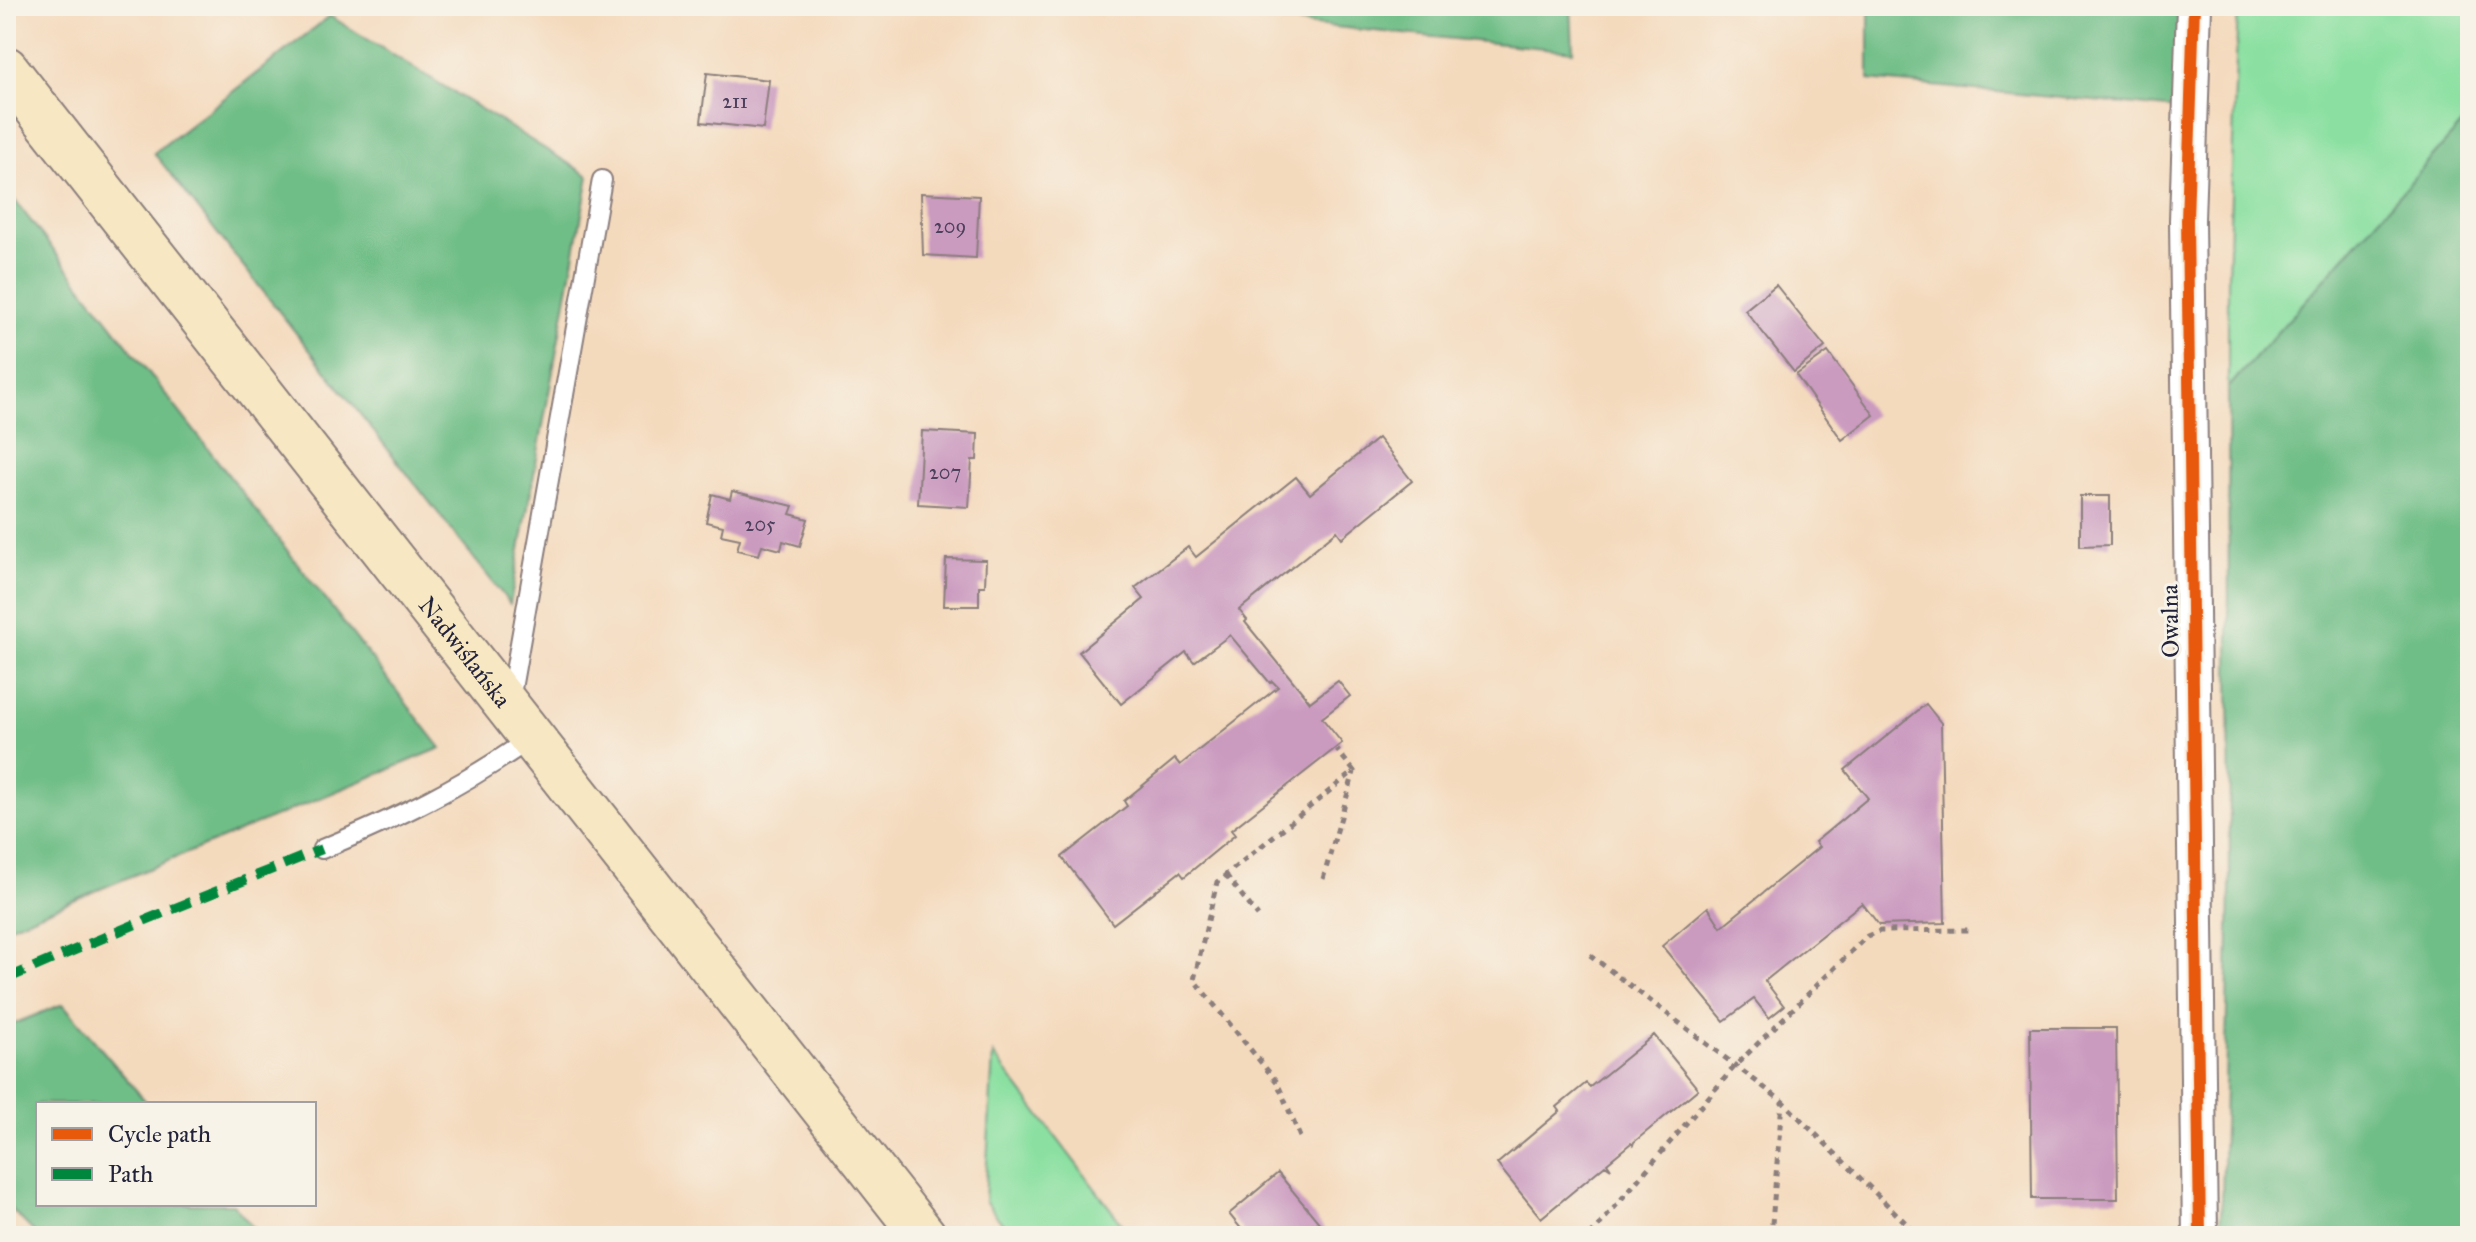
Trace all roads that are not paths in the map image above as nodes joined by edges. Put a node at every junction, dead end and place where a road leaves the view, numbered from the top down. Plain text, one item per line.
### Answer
1 (2194, 6) edge
2 (6, 69) edge
3 (602, 180) dead end
4 (520, 722) junction
5 (322, 849) dead end
6 (924, 1236) edge
7 (2200, 1236) edge

1 - 7 street, Owalna
2 - 4 main road, Nadwiślańska
3 - 4 lane
4 - 5 lane
4 - 6 main road, Nadwiślańska

